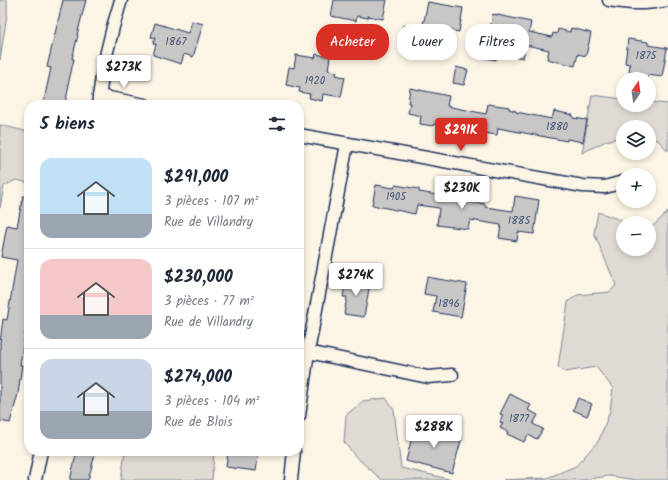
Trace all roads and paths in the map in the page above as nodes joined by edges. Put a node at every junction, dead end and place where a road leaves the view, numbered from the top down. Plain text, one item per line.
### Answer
1 (121, 0) edge
2 (610, 0) edge
3 (668, 0) edge
4 (99, 100) edge
5 (304, 136) edge
6 (348, 144) junction
7 (616, 184) edge
8 (308, 352) junction
9 (452, 376) dead end
10 (304, 380) edge
11 (39, 456) edge
12 (294, 456) edge
13 (35, 480) edge
14 (292, 480) edge

1 - 4 street
2 - 3 street
5 - 6 street
6 - 7 street
6 - 8 street
8 - 9 street
8 - 10 street
11 - 13 street
12 - 14 street

